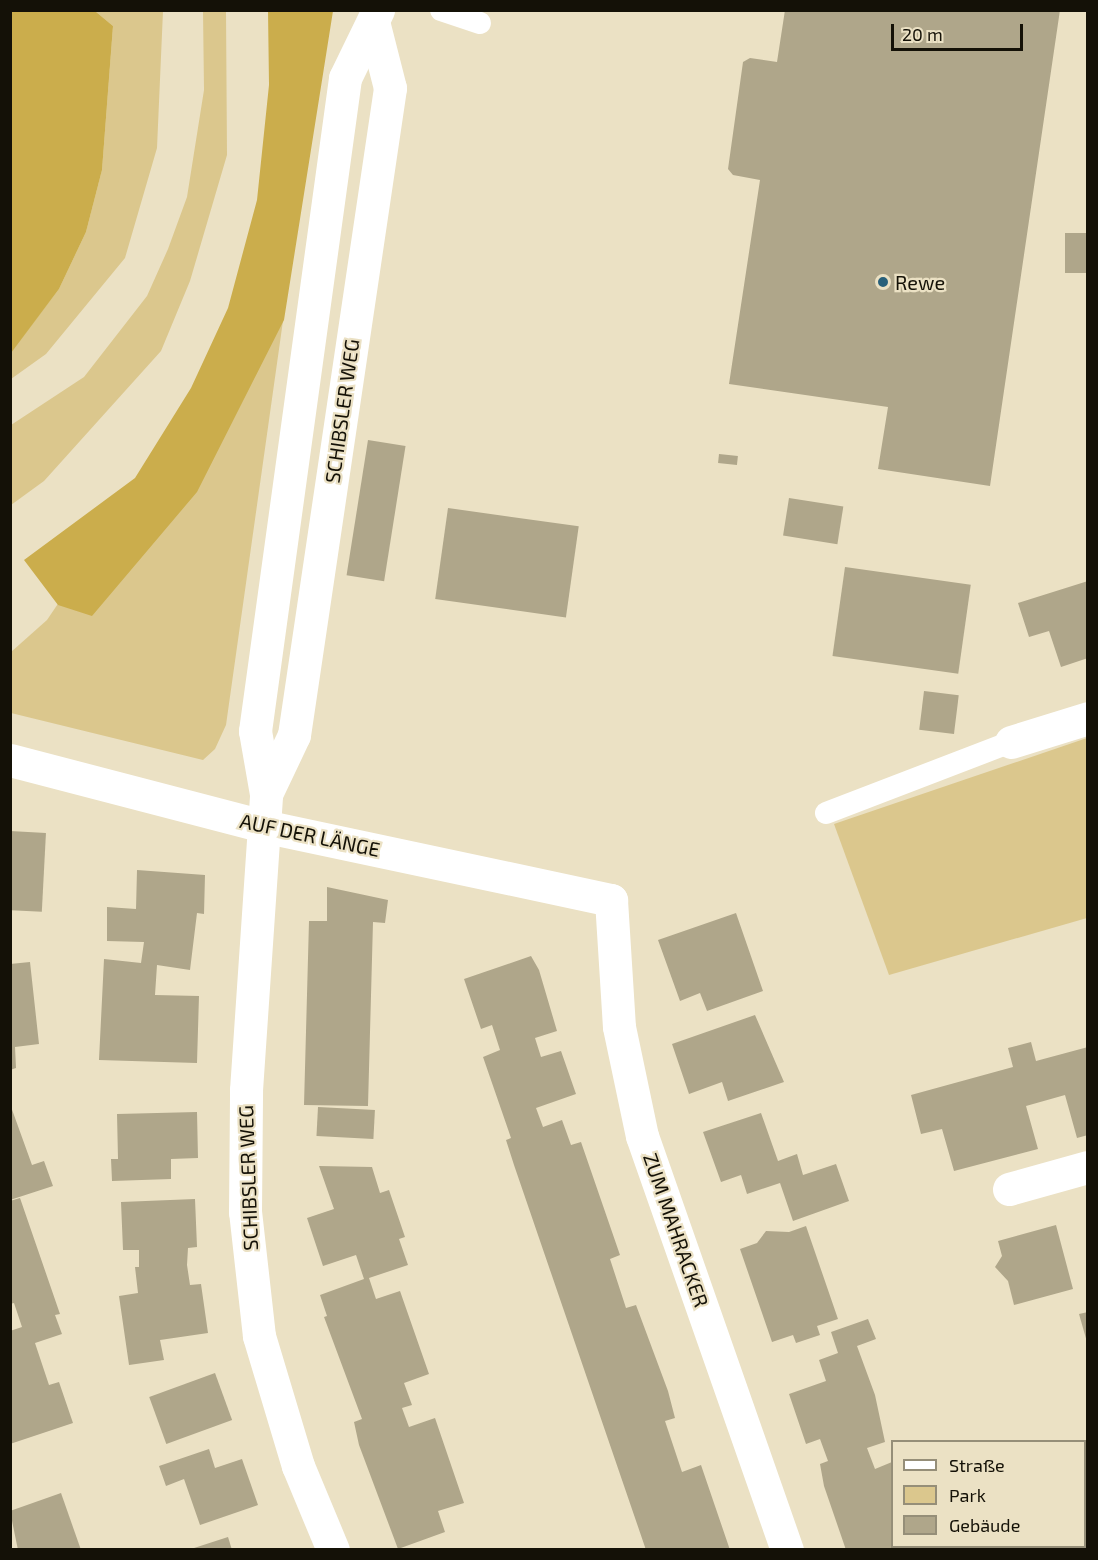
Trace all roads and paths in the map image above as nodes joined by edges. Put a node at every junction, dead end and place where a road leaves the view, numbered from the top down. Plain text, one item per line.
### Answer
1 (441, 10) edge
2 (376, 18) edge
3 (480, 23) dead end
4 (1088, 718) edge
5 (1011, 742) joint
6 (10, 760) edge
7 (266, 794) junction
8 (826, 813) dead end
9 (263, 826) junction
10 (611, 900) joint
11 (1088, 1167) edge
12 (1009, 1189) dead end
13 (333, 1550) edge
14 (787, 1550) edge

1 - 3 lane
2 - 7 street, SCHIBSLER WEG
2 - 7 street, SCHIBSLER WEG
4 - 5 street
5 - 8 lane
6 - 9 street, AUF DER LÄNGE
7 - 9 street, SCHIBSLER WEG
9 - 10 street, AUF DER LÄNGE
9 - 13 street, SCHIBSLER WEG
10 - 14 street, ZUM MAHRACKER
11 - 12 street

